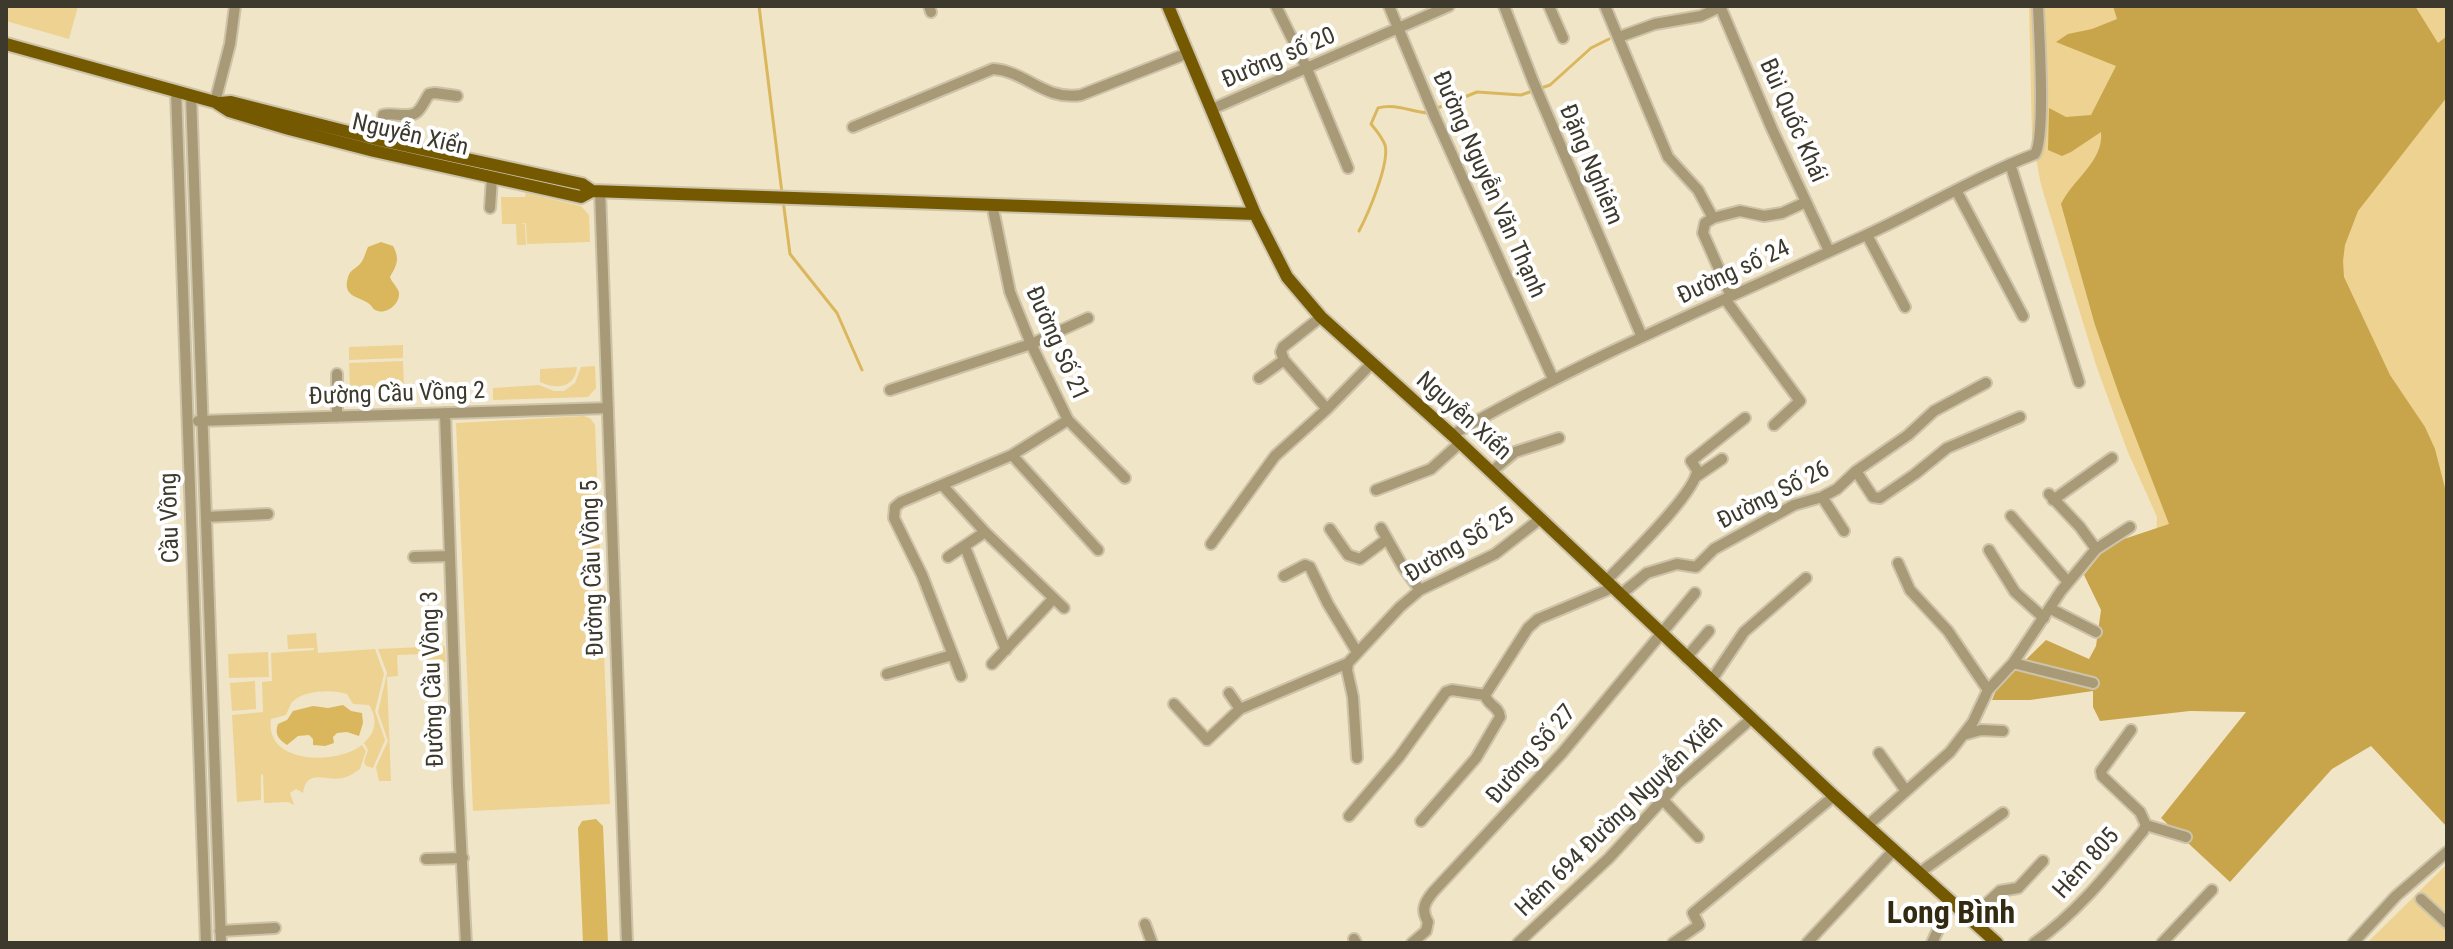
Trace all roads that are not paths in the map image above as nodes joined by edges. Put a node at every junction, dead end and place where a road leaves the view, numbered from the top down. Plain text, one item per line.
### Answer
1 (235, 6) edge
2 (1168, 6) edge
3 (1276, 6) edge
4 (1389, 6) edge
5 (1449, 6) edge
6 (1504, 6) edge
7 (1549, 6) edge
8 (1605, 6) edge
9 (2038, 6) edge
10 (1720, 7) edge
11 (1399, 29) junction
12 (1563, 38) dead end
13 (1619, 38) junction
14 (6, 44) edge
15 (1188, 53) junction
16 (1307, 69) junction
17 (176, 91) junction
18 (191, 95) junction
19 (457, 96) dead end
20 (218, 102) junction
21 (1212, 109) junction
22 (853, 127) dead end
23 (380, 140) junction
24 (2010, 164) junction
25 (1348, 168) dead end
26 (492, 177) junction
27 (1956, 190) junction
28 (596, 191) junction
29 (1806, 202) junction
30 (992, 204) junction
31 (490, 208) dead end
32 (1255, 214) junction
33 (1713, 218) junction
34 (1867, 235) junction
35 (1829, 251) junction
36 (1728, 298) junction
37 (1905, 307) dead end
38 (2023, 316) dead end
39 (1321, 317) junction
40 (1088, 318) dead end
41 (1642, 337) junction
42 (1031, 344) junction
43 (1284, 360) junction
44 (1371, 364) junction
45 (337, 374) dead end
46 (1259, 378) dead end
47 (1553, 379) junction
48 (2079, 382) dead end
49 (1986, 383) dead end
50 (890, 390) dead end
51 (608, 408) junction
52 (1327, 409) junction
53 (445, 413) junction
54 (337, 417) junction
55 (2020, 417) dead end
56 (1745, 418) dead end
57 (1068, 420) junction
58 (203, 421) junction
59 (188, 422) junction
60 (1774, 425) dead end
61 (1559, 438) dead end
62 (1456, 439) junction
63 (1012, 455) junction
64 (2112, 458) dead end
65 (1722, 459) dead end
66 (1856, 471) junction
67 (1491, 472) junction
68 (1697, 476) junction
69 (1125, 478) dead end
70 (943, 486) junction
71 (1376, 490) dead end
72 (1822, 497) junction
73 (268, 514) dead end
74 (2011, 516) dead end
75 (206, 517) junction
76 (1540, 519) junction
77 (2130, 527) dead end
78 (1381, 528) dead end
79 (1330, 529) dead end
80 (1844, 531) dead end
81 (985, 532) junction
82 (1387, 539) junction
83 (1211, 544) dead end
84 (965, 547) junction
85 (2096, 549) junction
86 (1098, 550) dead end
87 (1989, 550) dead end
88 (450, 556) junction
89 (414, 557) dead end
90 (948, 557) dead end
91 (1898, 563) dead end
92 (1284, 576) dead end
93 (1806, 578) dead end
94 (2068, 582) junction
95 (1613, 588) junction
96 (1420, 590) junction
97 (1695, 593) dead end
98 (1053, 599) junction
99 (1064, 608) dead end
100 (2051, 609) junction
101 (2044, 618) junction
102 (1709, 631) dead end
103 (2096, 632) dead end
104 (1660, 634) junction
105 (1006, 650) junction
106 (1357, 652) junction
107 (952, 655) junction
108 (1686, 658) junction
109 (1348, 663) junction
110 (2013, 663) junction
111 (992, 664) dead end
112 (887, 674) dead end
113 (961, 676) dead end
114 (1711, 681) junction
115 (2093, 683) dead end
116 (1988, 690) junction
117 (1229, 693) dead end
118 (1485, 695) junction
119 (1174, 704) dead end
120 (1240, 709) junction
121 (1751, 719) junction
122 (2131, 730) dead end
123 (2003, 731) dead end
124 (1963, 735) junction
125 (1879, 753) dead end
126 (1357, 758) dead end
127 (1906, 791) junction
128 (1834, 796) junction
129 (1663, 800) junction
130 (2003, 813) dead end
131 (1349, 816) dead end
132 (1421, 821) dead end
133 (2146, 825) junction
134 (1867, 826) junction
135 (1698, 837) dead end
136 (2186, 837) dead end
137 (1894, 850) junction
138 (2447, 852) edge
139 (463, 858) junction
140 (426, 859) dead end
141 (2043, 861) dead end
142 (1919, 873) junction
143 (2212, 890) dead end
144 (2421, 899) dead end
145 (1951, 901) junction
146 (1971, 918) junction
147 (2447, 923) edge
148 (1145, 924) dead end
149 (275, 928) dead end
150 (220, 931) junction
151 (206, 943) edge
152 (221, 943) edge
153 (466, 943) edge
154 (627, 943) edge
155 (1152, 943) edge
156 (1412, 943) edge
157 (1518, 943) edge
158 (1673, 943) edge
159 (1807, 943) edge
160 (1932, 943) edge
161 (1997, 943) edge
162 (2034, 943) edge
163 (2162, 943) edge
164 (2353, 943) edge

1 - 20 street
2 - 15 main road, Nguyễn Xiển
3 - 16 street
4 - 11 street, Đường Nguyễn Văn Thạnh
5 - 11 street, Đường số 20
6 - 41 street, Đặng Nghiêm
7 - 12 street
8 - 13 street
9 - 24 street, Đường số 24
10 - 13 street
10 - 29 street, Bùi Quốc Khái
11 - 16 street, Đường số 20
11 - 47 street, Đường Nguyễn Văn Thạnh
13 - 33 street
14 - 17 main road, Nguyễn Xiển
15 - 21 main road, Nguyễn Xiển
15 - 22 street
16 - 21 street, Đường số 20
16 - 25 street
17 - 18 main road, Nguyễn Xiển
17 - 59 street, Cầu Vồng
18 - 20 main road, Nguyễn Xiển
18 - 58 street, Cầu Vồng
19 - 23 street
20 - 23 main road, Nguyễn Xiển
20 - 26 main road, Nguyễn Xiển
21 - 32 main road, Nguyễn Xiển
23 - 28 main road, Nguyễn Xiển
24 - 27 street, Đường số 24
24 - 48 street
26 - 28 main road, Nguyễn Xiển
26 - 31 street
27 - 34 street, Đường số 24
27 - 38 street
28 - 30 main road, Nguyễn Xiển
28 - 51 street, Đường Cầu Vồng 5
29 - 33 street
29 - 35 street, Bùi Quốc Khái
30 - 32 main road
30 - 42 street, Đường Số 21
32 - 39 main road, Nguyễn Xiển
33 - 36 street
34 - 35 street, Đường số 24
34 - 37 street
35 - 36 street, Đường số 24
36 - 41 street, Đường số 24
36 - 60 street
39 - 43 street
39 - 44 main road, Nguyễn Xiển
40 - 42 street
41 - 47 street, Đường số 24
42 - 50 street
42 - 57 street, Đường Số 21
43 - 46 street
43 - 52 street
44 - 52 street
44 - 62 main road, Nguyễn Xiển
45 - 54 street
47 - 62 street, Đường số 24
49 - 66 street
51 - 53 street, Đường Cầu Vồng 2
51 - 154 street, Đường Cầu Vồng 5
52 - 83 street
53 - 54 street, Đường Cầu Vồng 2
53 - 88 street, Đường Cầu Vồng 3
54 - 58 street, Đường Cầu Vồng 2
55 - 66 street, Đường Số 26
56 - 68 street
57 - 63 street
57 - 69 street, Đường Số 21
58 - 59 street, Đường Cầu Vồng 2
58 - 75 street, Cầu Vồng
59 - 151 street, Cầu Vồng
61 - 67 street
62 - 67 main road, Nguyễn Xiển
62 - 71 street, Đường số 24
63 - 70 street
63 - 86 street
64 - 85 street
65 - 68 street
66 - 72 street, Đường Số 26
67 - 76 main road, Nguyễn Xiển
68 - 95 street
70 - 81 street
70 - 107 street
72 - 80 street
72 - 95 street, Đường Số 26
73 - 75 street
74 - 94 street
75 - 150 street, Cầu Vồng
76 - 95 main road, Nguyễn Xiển
76 - 96 street, Đường Số 25
77 - 85 street
78 - 82 street
79 - 82 street
81 - 84 street
81 - 98 street
82 - 96 street
84 - 90 street
84 - 105 street
85 - 94 street
87 - 101 street
88 - 89 street
88 - 139 street, Đường Cầu Vồng 3
91 - 116 street
92 - 106 street
93 - 114 street
94 - 100 street
95 - 104 main road, Nguyễn Xiển
95 - 118 street
96 - 106 street, Đường Số 25
97 - 104 street, Đường Số 27
98 - 99 street
98 - 105 street
100 - 101 street
100 - 103 street
101 - 110 street
102 - 108 street
104 - 108 main road, Nguyễn Xiển
104 - 156 street, Đường Số 27
105 - 111 street
106 - 109 street, Đường Số 25
107 - 112 street
107 - 113 street
108 - 114 main road, Nguyễn Xiển
109 - 120 street, Đường Số 25
109 - 126 street
110 - 115 street
110 - 116 street
114 - 121 main road, Nguyễn Xiển
116 - 124 street
117 - 120 street
118 - 131 street
118 - 132 street
119 - 120 street, Đường Số 25
121 - 128 main road, Nguyễn Xiển
121 - 129 street, Hẻm 694 Đường Nguyễn Xiển
122 - 133 street, Hẻm 805
123 - 124 street
124 - 127 street
125 - 127 street
127 - 134 street
128 - 134 main road, Nguyễn Xiển
128 - 158 street
129 - 135 street
129 - 157 street, Hẻm 694 Đường Nguyễn Xiển
130 - 142 street
133 - 136 street
133 - 162 street, Hẻm 805
134 - 137 main road, Nguyễn Xiển
137 - 142 main road, Nguyễn Xiển
137 - 159 street
138 - 164 street
139 - 140 street
139 - 153 street, Đường Cầu Vồng 3
141 - 146 street
142 - 145 main road, Nguyễn Xiển
143 - 163 street
144 - 147 street
145 - 146 main road, Nguyễn Xiển
145 - 160 street
146 - 161 main road, Nguyễn Xiển
148 - 155 street
149 - 150 street
150 - 152 street, Cầu Vồng

